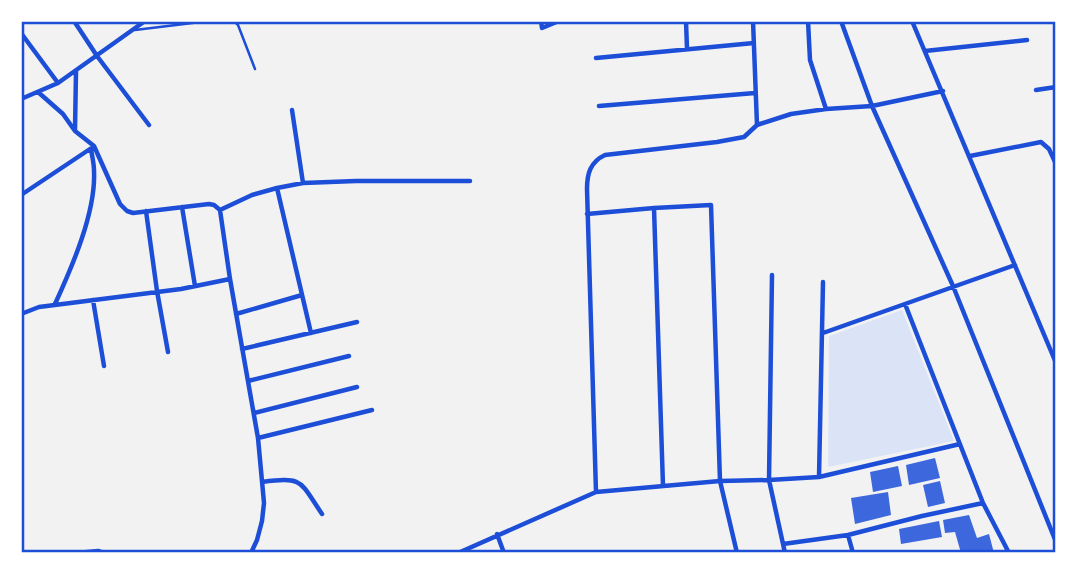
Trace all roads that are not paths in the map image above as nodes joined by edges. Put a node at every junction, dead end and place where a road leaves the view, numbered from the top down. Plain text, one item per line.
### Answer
1 (74, 21) edge
2 (145, 21) edge
3 (209, 21) edge
4 (234, 21) edge
5 (541, 21) edge
6 (559, 21) edge
7 (686, 21) edge
8 (753, 21) edge
9 (808, 21) edge
10 (841, 21) edge
11 (912, 21) edge
12 (132, 31) junction
13 (21, 33) edge
14 (1027, 40) dead end
15 (754, 43) junction
16 (687, 49) junction
17 (925, 51) junction
18 (97, 56) junction
19 (596, 58) dead end
20 (255, 69) dead end
21 (76, 71) junction
22 (58, 83) junction
23 (1056, 87) edge
24 (1036, 90) dead end
25 (943, 91) junction
26 (38, 92) junction
27 (755, 93) junction
28 (21, 99) edge
29 (599, 106) dead end
30 (872, 106) junction
31 (826, 109) junction
32 (292, 110) dead end
33 (149, 125) dead end
34 (757, 125) junction
35 (75, 131) junction
36 (92, 148) junction
37 (970, 156) junction
38 (1055, 162) edge
39 (470, 181) dead end
40 (303, 183) junction
41 (277, 188) junction
42 (21, 195) edge
43 (182, 207) junction
44 (654, 208) junction
45 (220, 210) junction
46 (146, 211) junction
47 (587, 214) junction
48 (1015, 265) junction
49 (772, 275) dead end
50 (230, 279) junction
51 (823, 282) dead end
52 (195, 285) junction
53 (953, 286) junction
54 (157, 292) junction
55 (302, 295) junction
56 (93, 300) junction
57 (905, 304) junction
58 (55, 305) junction
59 (21, 314) edge
60 (236, 314) junction
61 (358, 322) dead end
62 (311, 333) junction
63 (823, 333) junction
64 (242, 349) junction
65 (168, 352) dead end
66 (349, 356) dead end
67 (1056, 363) edge
68 (104, 366) dead end
69 (248, 381) junction
70 (357, 387) dead end
71 (372, 410) dead end
72 (254, 413) junction
73 (258, 438) junction
74 (960, 444) junction
75 (819, 477) junction
76 (769, 480) junction
77 (720, 481) junction
78 (262, 482) junction
79 (663, 486) junction
80 (596, 492) junction
81 (983, 503) junction
82 (322, 514) dead end
83 (497, 534) junction
84 (848, 535) junction
85 (1056, 542) edge
86 (783, 544) junction
87 (77, 553) edge
88 (104, 553) edge
89 (251, 553) edge
90 (458, 553) edge
91 (504, 553) edge
92 (737, 553) edge
93 (785, 553) edge
94 (853, 553) edge
95 (1009, 553) edge

1 - 18 street
2 - 12 street
3 - 12 lane
4 - 20 lane
5 - 6 street
7 - 16 street
8 - 15 street
9 - 31 street
10 - 30 street
11 - 17 street
12 - 18 street
13 - 22 street
14 - 17 street
15 - 16 street
15 - 27 street
16 - 19 street
17 - 25 street
18 - 21 street
18 - 33 street
21 - 22 street
21 - 35 street
22 - 26 street
23 - 24 street
25 - 30 street
25 - 37 street
26 - 28 street
26 - 35 street
27 - 29 street
27 - 34 street
30 - 31 street
30 - 53 street
31 - 34 street
32 - 40 street
34 - 47 street
35 - 36 street
36 - 42 street
36 - 46 street
36 - 58 street
37 - 38 street
37 - 48 street
39 - 40 street
40 - 41 street
41 - 45 street
41 - 55 street
43 - 45 street
43 - 46 street
43 - 52 street
44 - 47 street
44 - 77 street
44 - 79 street
45 - 50 street
46 - 54 street
47 - 80 street
48 - 53 street
48 - 67 street
49 - 76 street
50 - 52 street
50 - 60 street
51 - 63 street
52 - 54 street
53 - 57 street
53 - 85 street
54 - 56 street
54 - 65 street
55 - 60 street
55 - 62 street
56 - 58 street
56 - 68 street
57 - 63 street
57 - 74 street
58 - 59 street
60 - 64 street
61 - 62 street
62 - 64 street
63 - 75 street
64 - 69 street
66 - 69 street
69 - 72 street
70 - 72 street
71 - 73 street
72 - 73 street
73 - 78 street
74 - 75 street
74 - 81 street
75 - 76 street
76 - 77 street
76 - 86 street
77 - 79 street
77 - 92 street
78 - 82 street
78 - 89 street
79 - 80 street
80 - 83 street
81 - 84 street
81 - 95 street
83 - 90 street
83 - 91 street
84 - 86 street
84 - 94 street
86 - 93 street
87 - 88 street

